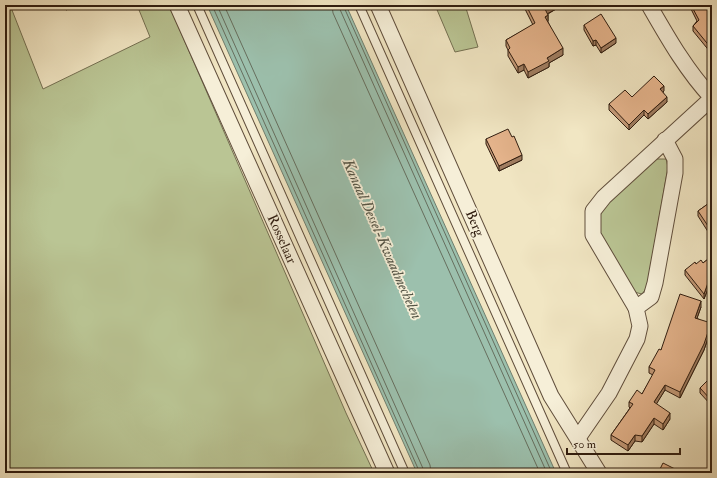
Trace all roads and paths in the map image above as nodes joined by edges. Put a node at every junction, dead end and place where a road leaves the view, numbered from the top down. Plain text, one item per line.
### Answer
1 (177, 5) edge
2 (197, 5) edge
3 (359, 5) edge
4 (378, 5) edge
5 (649, 5) edge
6 (712, 98) edge
7 (665, 140) junction
8 (636, 308) junction
9 (578, 438) junction
10 (387, 473) edge
11 (405, 473) edge
12 (568, 473) edge
13 (599, 473) edge

1 - 10 street, Rosselaar
2 - 11 lane
3 - 12 lane
4 - 9 street, Berg
5 - 6 street
6 - 7 street
7 - 8 street
7 - 8 street
8 - 9 street
9 - 13 street, Berg

